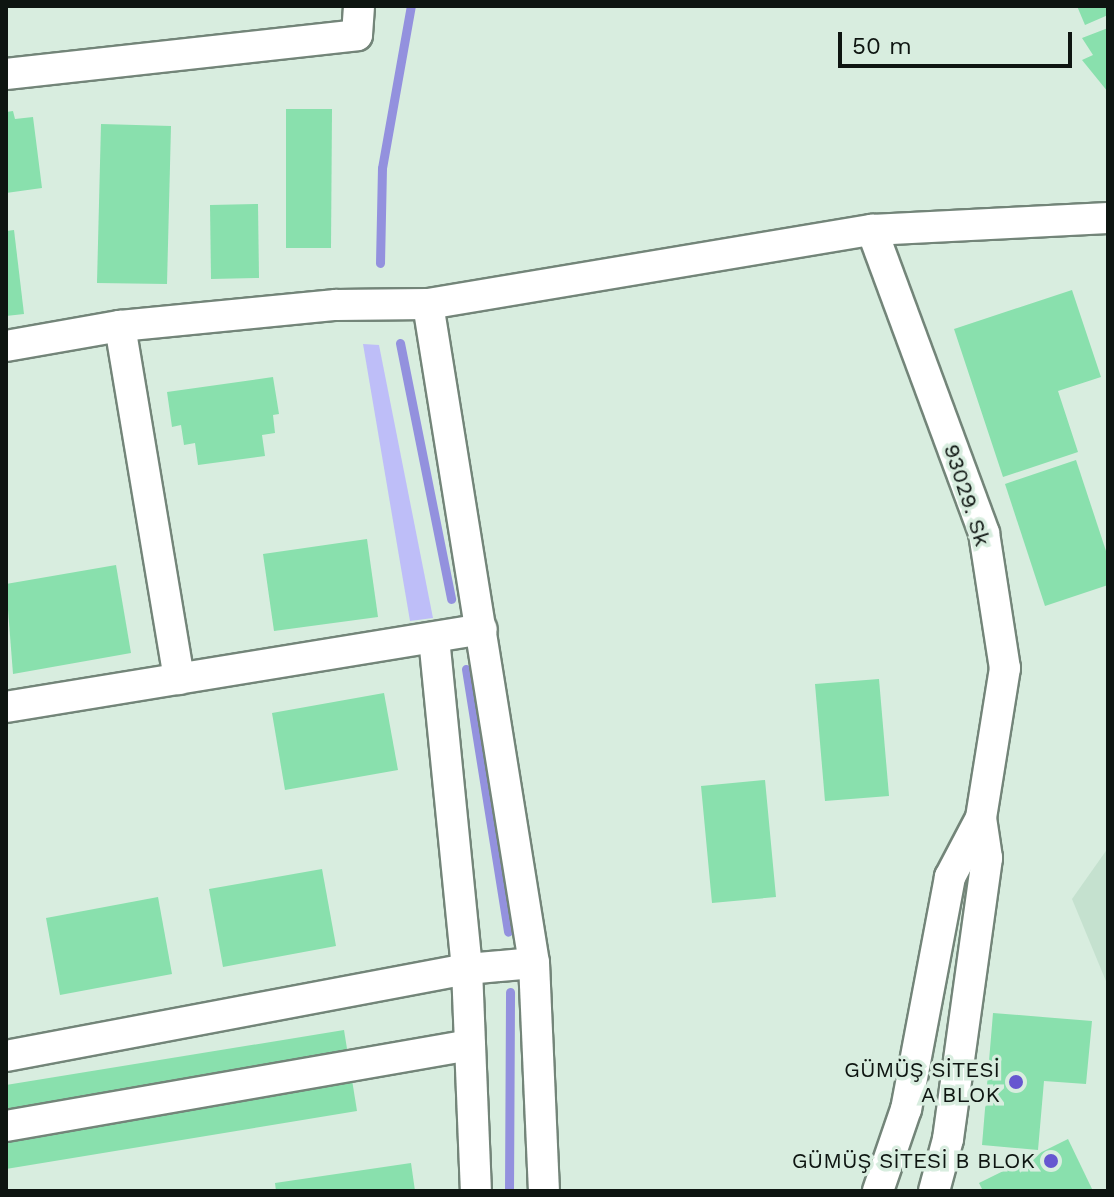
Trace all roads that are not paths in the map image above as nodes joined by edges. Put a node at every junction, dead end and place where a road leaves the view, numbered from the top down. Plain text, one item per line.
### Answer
1 (359, 6) edge
2 (6, 74) edge
3 (1108, 218) edge
4 (872, 230) junction
5 (428, 304) junction
6 (120, 326) junction
7 (6, 346) edge
8 (482, 629) junction
9 (434, 638) junction
10 (179, 679) junction
11 (6, 707) edge
12 (981, 818) junction
13 (534, 963) junction
14 (467, 969) junction
15 (470, 1045) junction
16 (6, 1056) edge
17 (6, 1126) edge
18 (882, 1179) edge
19 (936, 1185) edge
20 (476, 1191) edge
21 (544, 1191) edge

1 - 2 street
3 - 4 street
4 - 5 street
4 - 12 street, 93029. Sk
5 - 6 street
5 - 8 street
6 - 7 street
6 - 10 street
8 - 9 street
8 - 13 street
9 - 10 street
9 - 14 street
10 - 11 street
12 - 18 street, 93029. Sk
12 - 19 street, 93029. Sk
13 - 14 street
13 - 21 street
14 - 15 street
14 - 16 street
15 - 17 street
15 - 20 street
18 - 19 street

